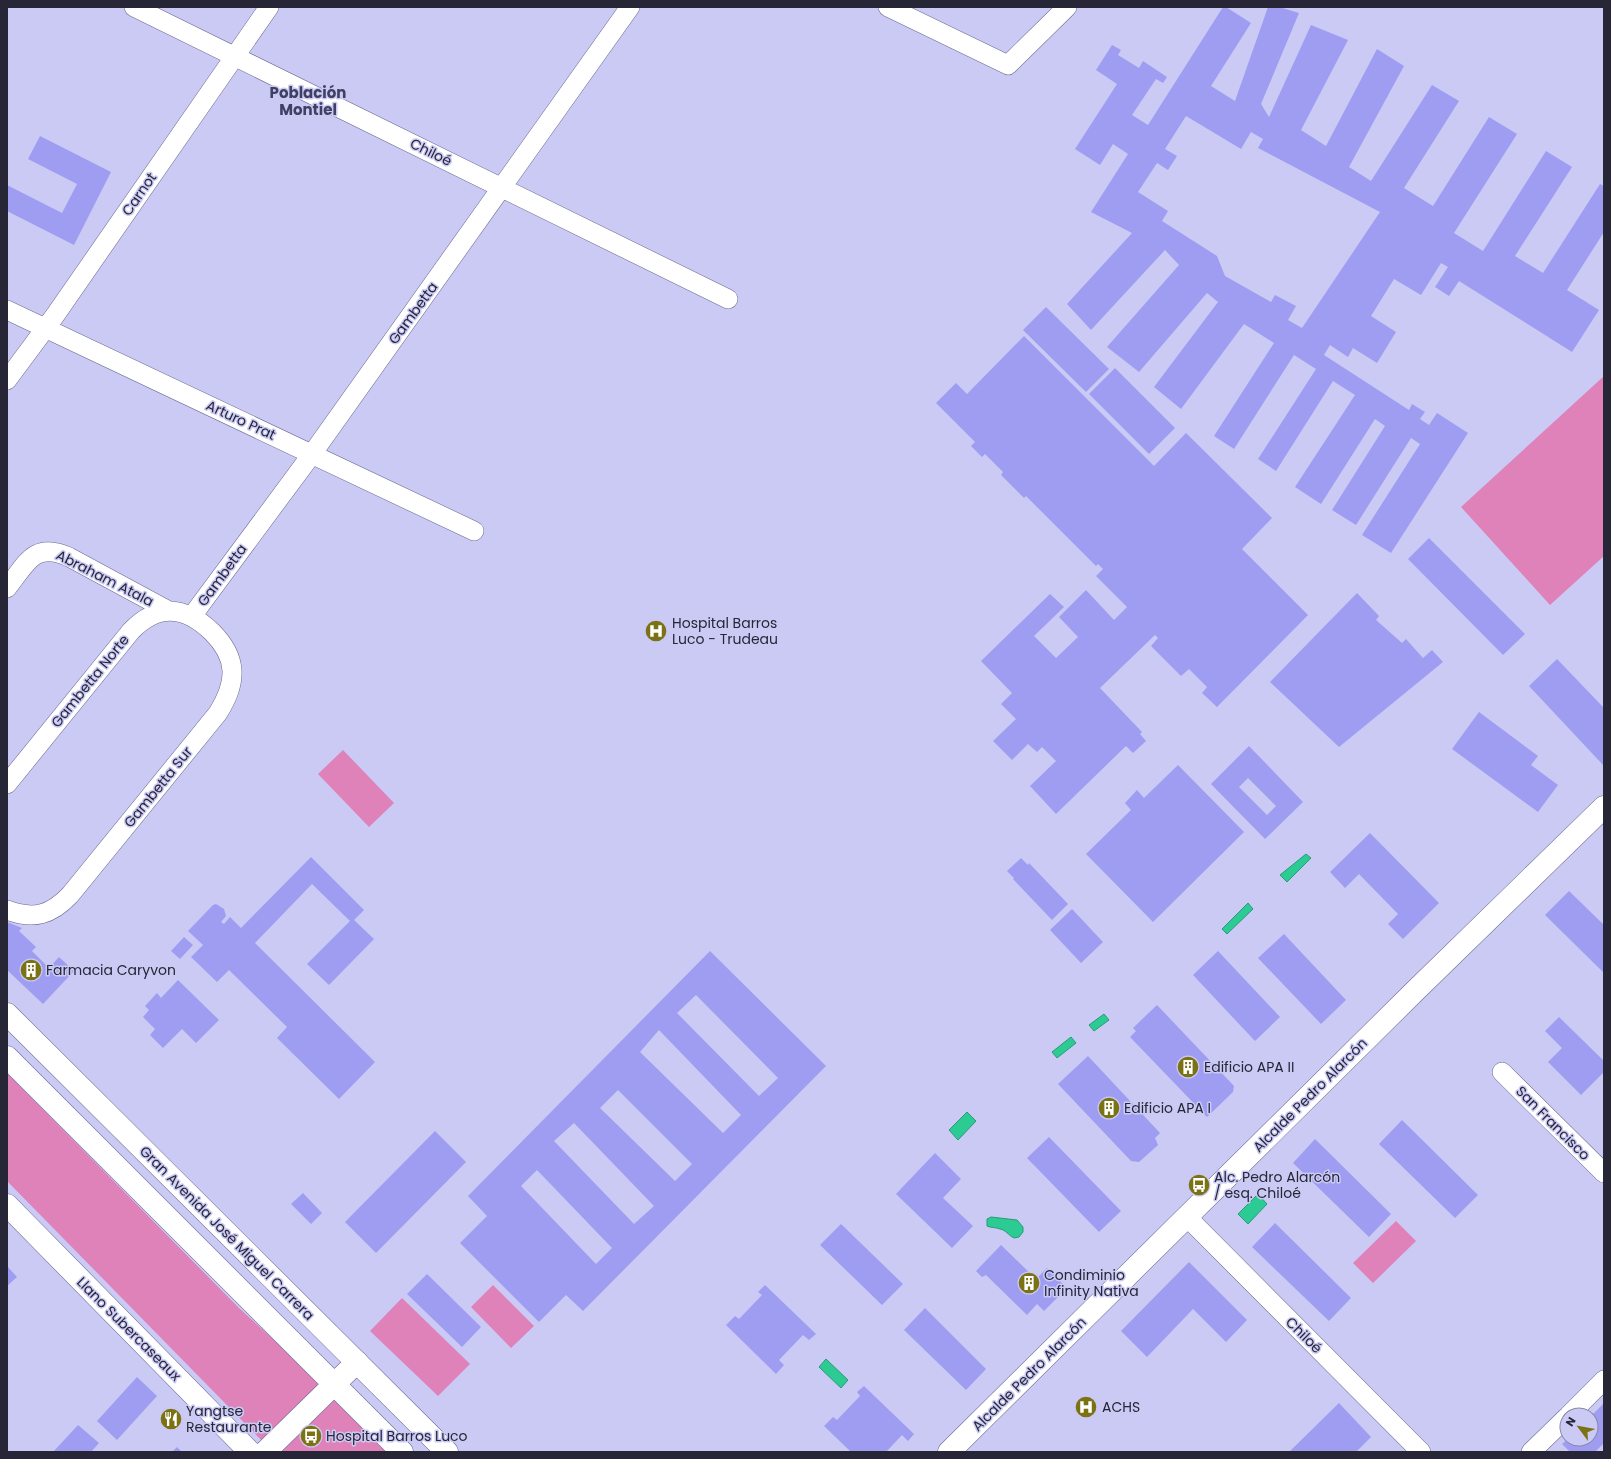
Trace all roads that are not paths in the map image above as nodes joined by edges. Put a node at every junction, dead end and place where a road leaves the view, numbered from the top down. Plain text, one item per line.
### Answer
1 (134, 7) edge
2 (269, 7) edge
3 (630, 7) edge
4 (888, 7) edge
5 (1067, 7) edge
6 (235, 57) junction
7 (502, 187) junction
8 (728, 299) dead end
9 (7, 310) edge
10 (46, 328) junction
11 (7, 380) edge
12 (312, 454) junction
13 (474, 531) dead end
14 (7, 588) edge
15 (169, 611) junction
16 (192, 616) junction
17 (7, 784) edge
18 (1604, 807) edge
19 (7, 910) edge
20 (7, 1014) edge
21 (7, 1057) edge
22 (1502, 1072) dead end
23 (1604, 1173) edge
24 (7, 1205) edge
25 (1187, 1217) junction
26 (356, 1362) junction
27 (1604, 1380) edge
28 (334, 1385) junction
29 (1577, 1407) edge
30 (1559, 1425) edge
31 (250, 1452) edge
32 (265, 1452) edge
33 (402, 1452) edge
34 (447, 1452) edge
35 (949, 1452) edge
36 (1421, 1452) edge
37 (1531, 1452) edge

1 - 6 street, Chiloé
2 - 6 street, Carnot
3 - 7 street, Gambetta
4 - 5 street
6 - 7 street, Chiloé
6 - 10 street, Carnot
7 - 8 street, Chiloé
7 - 12 street, Gambetta
9 - 10 street, Arturo Prat
10 - 11 street, Carnot
10 - 12 street, Arturo Prat
12 - 13 street, Arturo Prat
12 - 16 street, Gambetta
14 - 15 street, Abraham Atala
15 - 16 street, Gambetta Norte
15 - 17 street, Gambetta Norte
16 - 19 street, Gambetta Sur
18 - 25 street, Alcalde Pedro Alarcón
20 - 26 street, Gran Avenida José Miguel Carrera
21 - 28 street
22 - 23 street, San Francisco
24 - 31 street, Llano Subercaseaux
25 - 35 street, Alcalde Pedro Alarcón
25 - 36 street, Chiloé
26 - 28 street
26 - 34 street, Gran Avenida José Miguel Carrera
27 - 29 street
28 - 32 street
28 - 33 street
30 - 37 street

